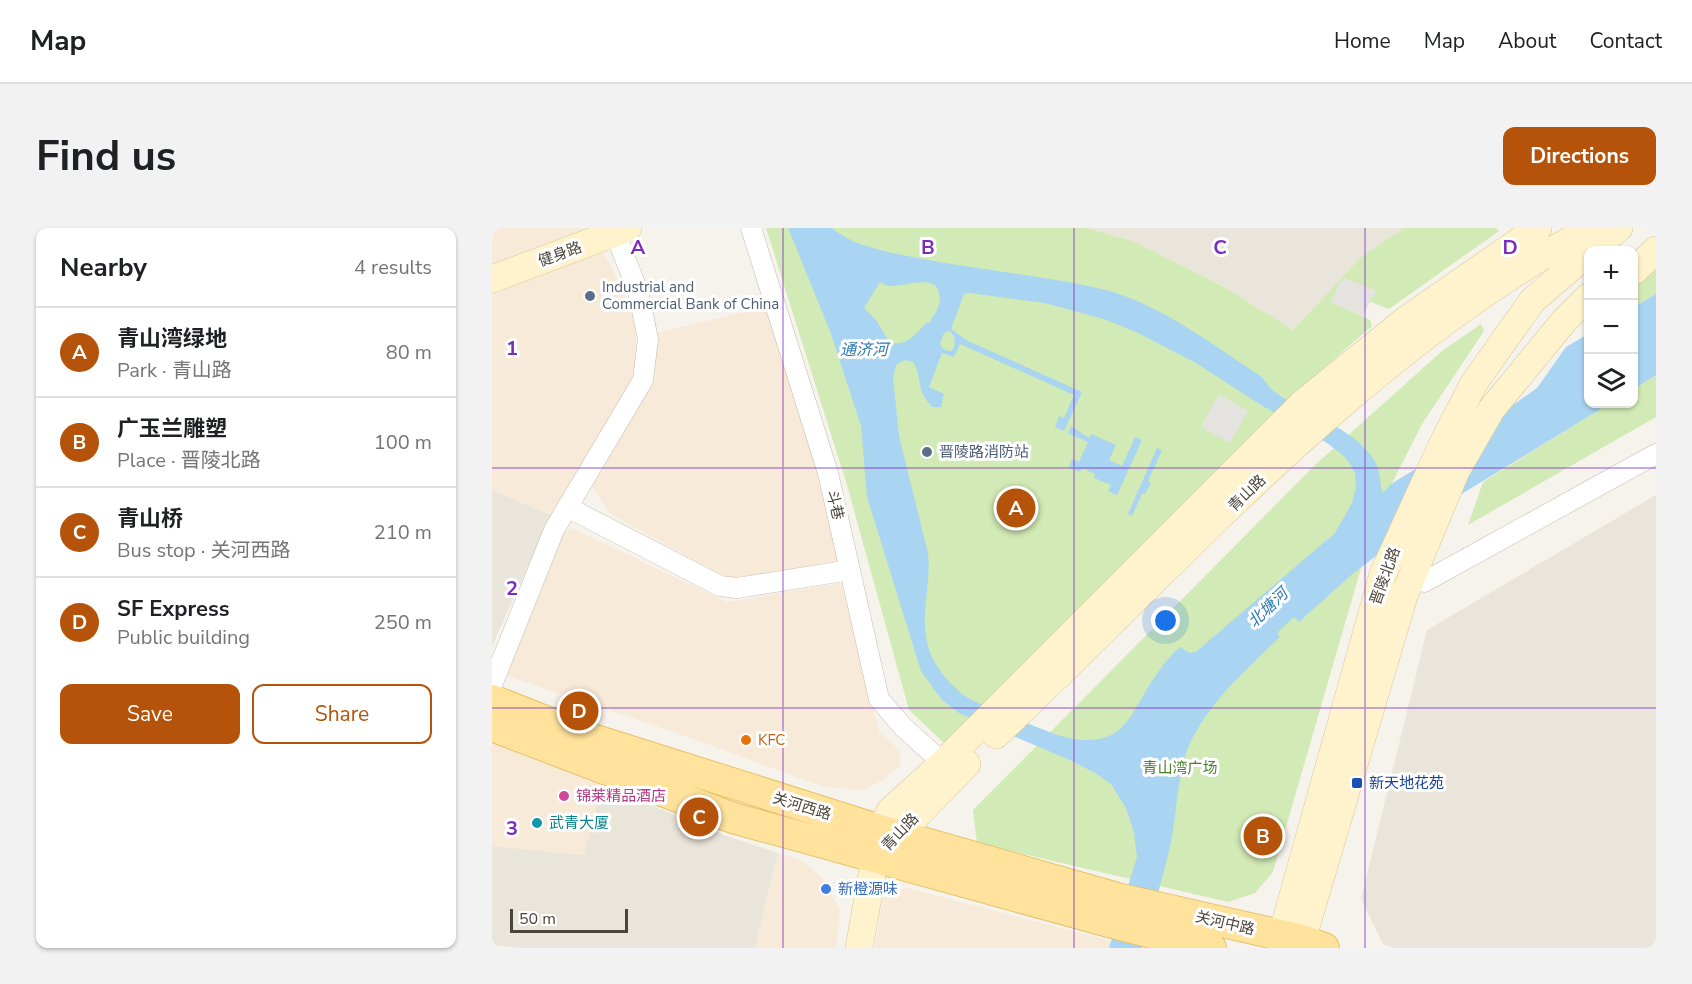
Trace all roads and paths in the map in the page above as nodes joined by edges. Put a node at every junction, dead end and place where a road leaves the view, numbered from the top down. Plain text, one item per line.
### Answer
1 (752, 228) edge
2 (1538, 228) edge
3 (1592, 228) edge
4 (1619, 228) edge
5 (613, 230) edge
6 (1656, 232) edge
7 (1597, 246) edge
8 (1638, 248) edge
9 (1656, 250) edge
10 (1584, 257) edge
11 (492, 266) edge
12 (1638, 267) edge
13 (492, 279) edge
14 (1585, 300) edge
15 (1584, 316) edge
16 (1314, 411) junction
17 (1656, 454) edge
18 (567, 507) junction
19 (1442, 520) junction
20 (850, 570) junction
21 (1424, 582) junction
22 (492, 685) edge
23 (492, 699) edge
24 (492, 726) edge
25 (980, 738) junction
26 (943, 763) junction
27 (1333, 838) junction
28 (884, 841) junction
29 (1158, 921) junction
30 (1297, 944) edge
31 (859, 948) edge
32 (1211, 948) edge

1 - 20 street, 斗巷
2 - 16 main road, 青山路
3 - 16 main road, 青山路
4 - 7 main road
5 - 11 main road, 健身路
5 - 13 main road, 健身路
5 - 18 street
6 - 8 main road
9 - 12 main road
10 - 30 main road, 晋陵北路
14 - 19 main road, 晋陵北路
15 - 19 main road
16 - 25 main road, 青山路
17 - 21 street
18 - 20 street
18 - 22 street
19 - 21 main road
19 - 27 main road, 晋陵北路
20 - 26 street, 斗巷
21 - 27 main road
23 - 28 main road, 关河西路
24 - 28 main road, 关河西路
25 - 26 main road, 青山路
25 - 28 main road, 青山路
26 - 28 main road, 青山路
27 - 30 main road, 晋陵北路
28 - 29 main road, 关河西路
28 - 31 main road
29 - 30 main road, 关河中路
29 - 32 main road, 关河中路

